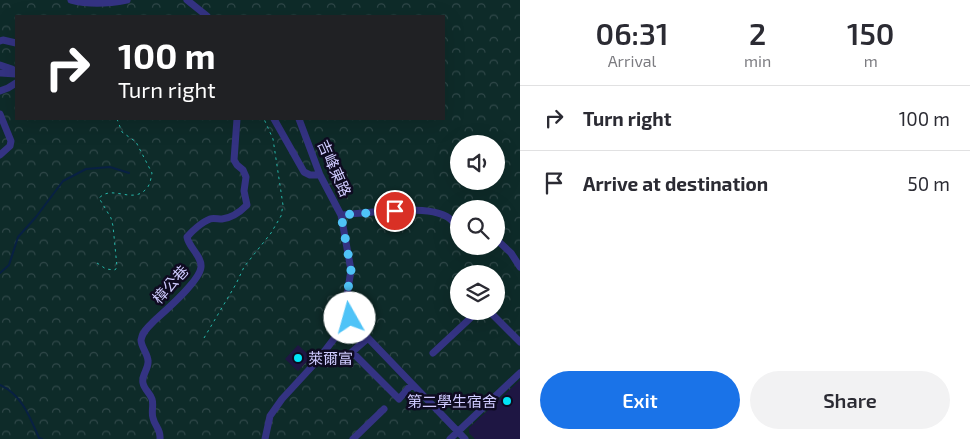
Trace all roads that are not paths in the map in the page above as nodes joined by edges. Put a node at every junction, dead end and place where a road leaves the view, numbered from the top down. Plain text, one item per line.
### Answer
1 (71, 0) edge
2 (127, 0) edge
3 (187, 0) edge
4 (206, 15) edge
5 (0, 41) edge
6 (15, 43) edge
7 (0, 65) edge
8 (15, 72) edge
9 (0, 73) edge
10 (15, 73) edge
11 (15, 84) edge
12 (0, 91) edge
13 (0, 114) edge
14 (237, 120) edge
15 (275, 120) edge
16 (299, 120) edge
17 (0, 155) edge
18 (320, 175) junction
19 (341, 215) junction
20 (450, 219) edge
21 (505, 248) edge
22 (520, 267) edge
23 (350, 318) junction
24 (468, 320) edge
25 (499, 320) edge
26 (368, 338) junction
27 (520, 342) edge
28 (432, 353) dead end
29 (520, 373) edge
30 (412, 384) junction
31 (384, 409) dead end
32 (458, 432) junction
33 (160, 439) edge
34 (265, 439) edge
35 (353, 439) edge
36 (450, 439) edge
37 (465, 439) edge

1 - 2 street
3 - 4 street
5 - 6 street
7 - 8 street
9 - 10 street
11 - 12 street
13 - 17 street
14 - 33 street, 樟公巷
15 - 18 street
16 - 18 street, 吉峰東路
18 - 19 street, 吉峰東路
19 - 20 street
19 - 23 street, 吉峰東路
21 - 22 street
23 - 26 street
23 - 34 street
24 - 28 street
25 - 27 street
26 - 30 street
26 - 30 street
29 - 32 street
30 - 32 street
31 - 35 street
32 - 36 street
32 - 37 street

